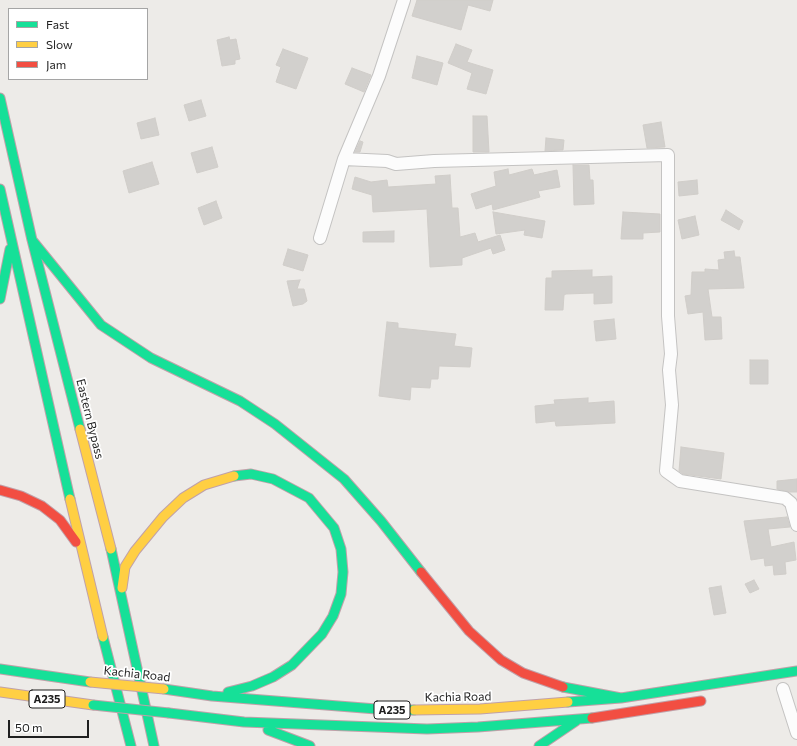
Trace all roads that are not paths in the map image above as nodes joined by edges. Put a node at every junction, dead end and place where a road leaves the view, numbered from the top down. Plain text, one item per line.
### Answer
1 (404, 0) edge
2 (0, 98) edge
3 (344, 160) junction
4 (0, 189) edge
5 (320, 238) dead end
6 (12, 240) junction
7 (32, 240) junction
8 (0, 299) edge
9 (0, 490) edge
10 (797, 525) edge
11 (81, 549) junction
12 (121, 589) junction
13 (0, 669) edge
14 (797, 671) edge
15 (783, 689) dead end
16 (0, 692) edge
17 (212, 696) junction
18 (631, 697) junction
19 (0, 698) edge
20 (42, 698) junction
21 (621, 698) junction
22 (710, 700) dead end
23 (633, 712) junction
24 (578, 720) junction
25 (244, 722) junction
26 (797, 734) edge
27 (131, 746) edge
28 (154, 746) edge
29 (310, 746) edge
30 (539, 746) edge

1 - 3 street
2 - 7 highway, Eastern Bypass
3 - 5 street
3 - 10 street
4 - 6 highway
6 - 8 highway
6 - 11 highway
7 - 12 highway, Eastern Bypass
7 - 21 highway
9 - 11 highway
11 - 27 highway
12 - 17 highway
12 - 28 highway, Eastern Bypass
13 - 17 highway, Kachia Road / A235, bridge
14 - 18 highway, Kachia Road / A235
15 - 26 street
16 - 20 highway, A235
17 - 21 highway, Kachia Road / A235
18 - 21 highway, Kachia Road / A235
18 - 23 highway
19 - 20 highway
20 - 25 highway, A235, bridge
22 - 23 highway, A235
23 - 24 highway, A235
24 - 25 highway, A235
24 - 30 highway
25 - 29 highway

